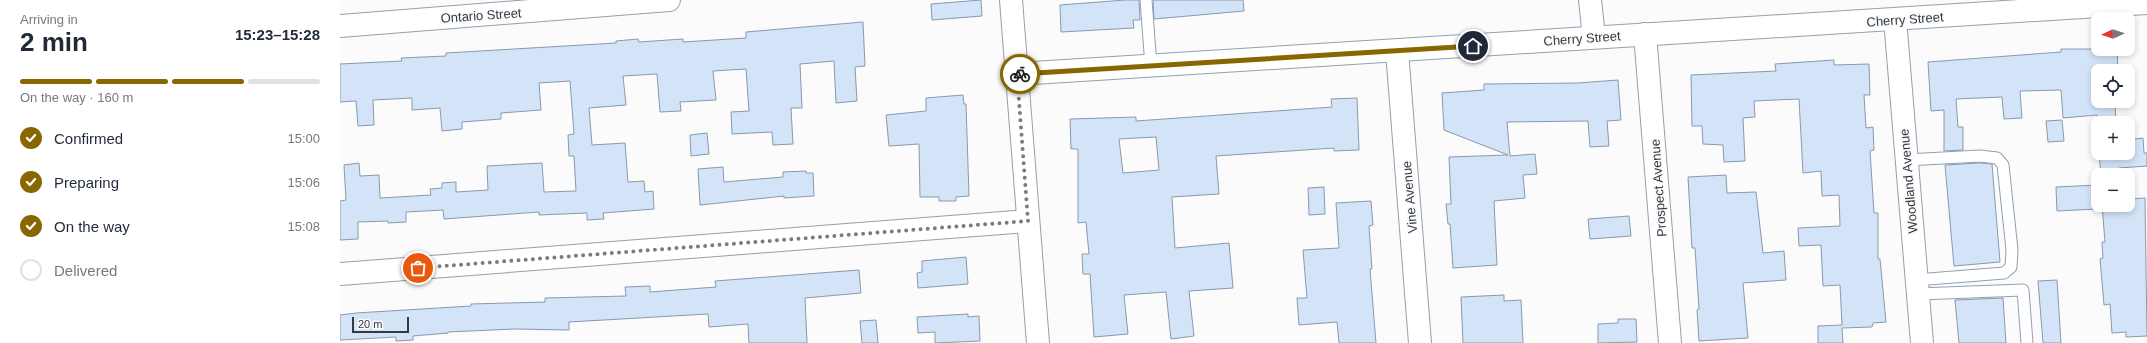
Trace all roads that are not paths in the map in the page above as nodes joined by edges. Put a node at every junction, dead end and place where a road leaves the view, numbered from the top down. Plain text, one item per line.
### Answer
1 (669, 0) edge
2 (1011, 0) edge
3 (1146, 0) edge
4 (1590, 0) edge
5 (2147, 3) edge
6 (1895, 19) junction
7 (340, 26) edge
8 (1645, 34) junction
9 (1594, 37) junction
10 (1397, 51) junction
11 (1151, 66) junction
12 (1017, 74) junction
13 (1906, 160) junction
14 (1028, 221) junction
15 (340, 274) edge
16 (1917, 287) junction
17 (1038, 343) edge
18 (1420, 343) edge
19 (1670, 343) edge
20 (1922, 343) edge
21 (2027, 343) edge

1 - 7 street, Ontario Street
2 - 12 street
3 - 11 lane
4 - 9 street
5 - 6 street, Cherry Street
6 - 8 street, Cherry Street
6 - 13 street, Woodland Avenue
8 - 9 street, Cherry Street
8 - 19 street, Prospect Avenue
9 - 10 street, Cherry Street
10 - 11 street, Cherry Street
10 - 18 street, Vine Avenue
11 - 12 street, Cherry Street
12 - 14 street
13 - 16 street, Woodland Avenue
13 - 16 lane
14 - 15 street
14 - 17 street
16 - 20 street, Woodland Avenue
16 - 21 lane

